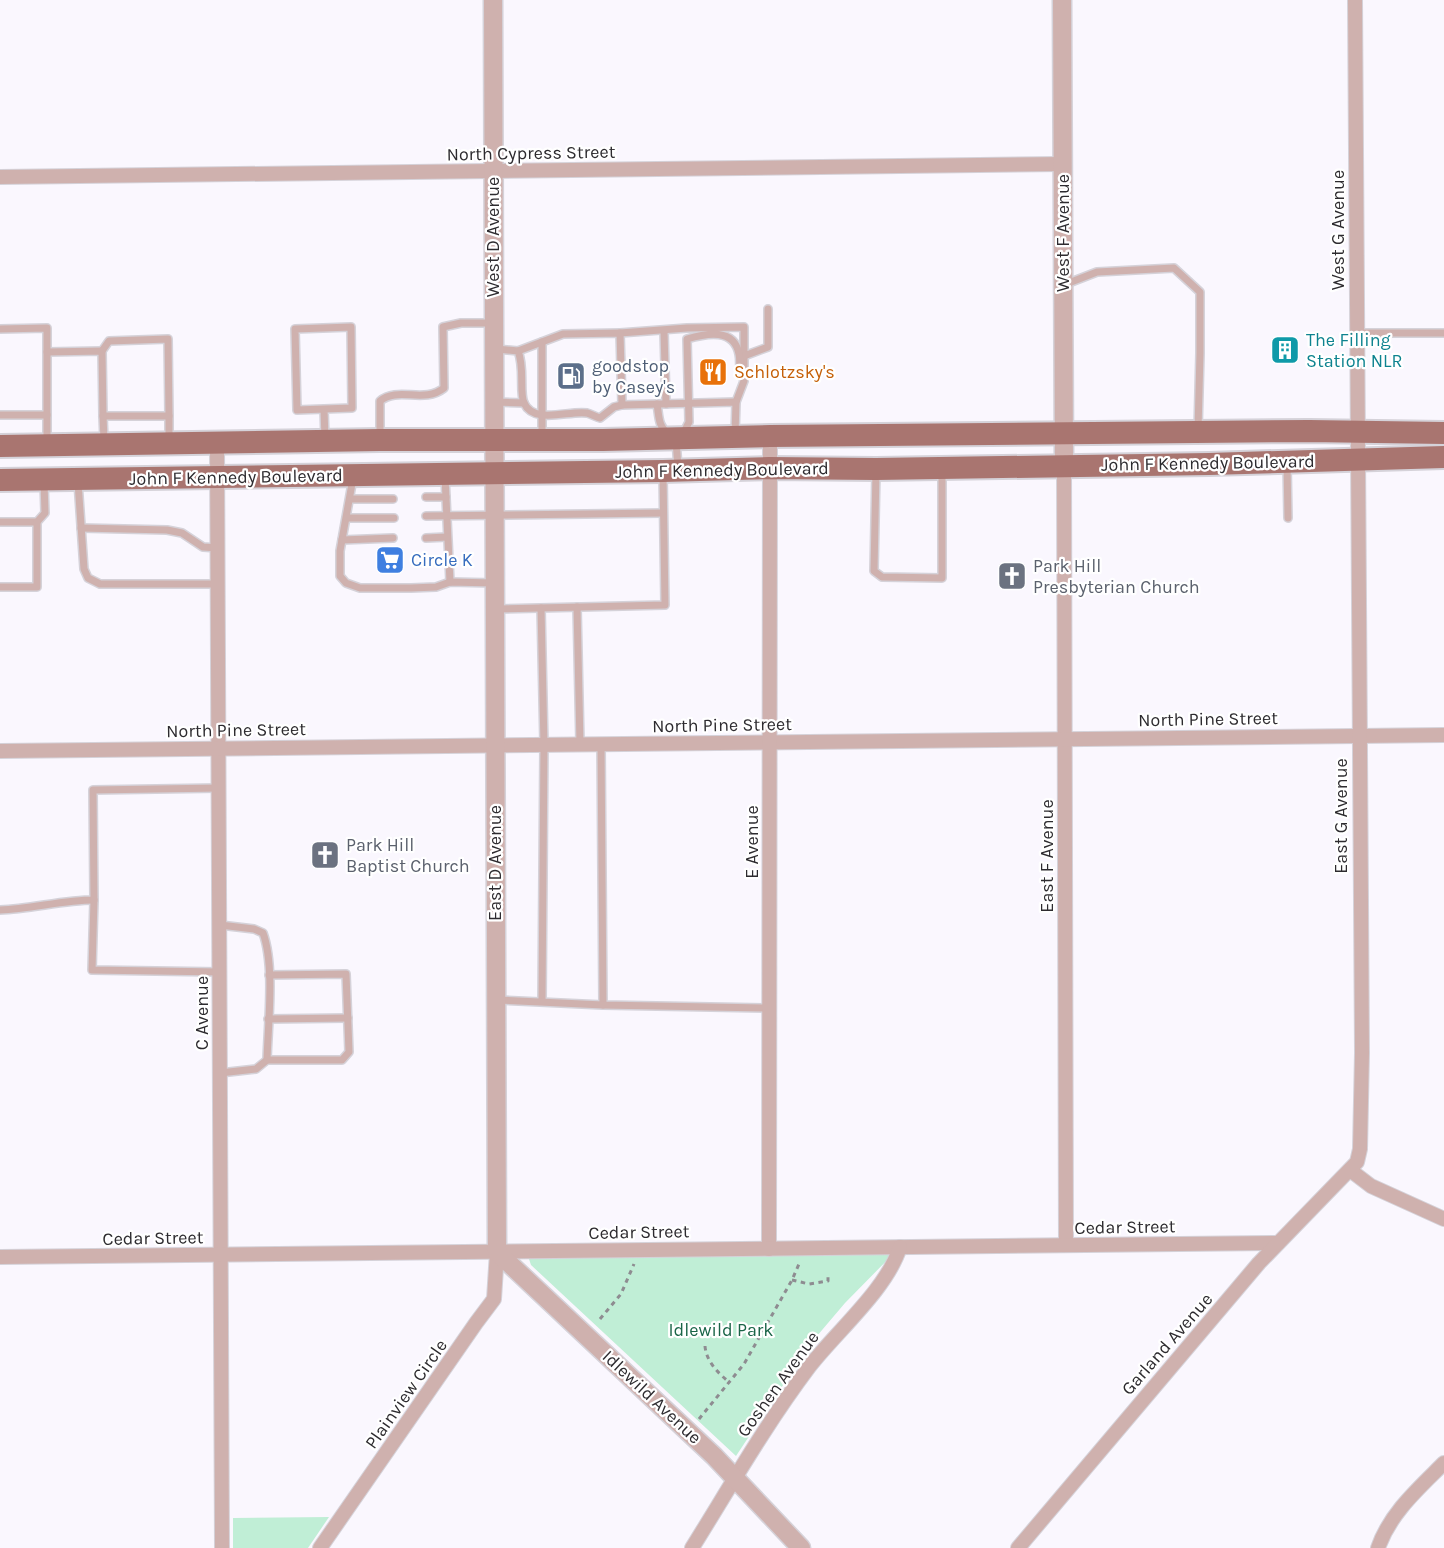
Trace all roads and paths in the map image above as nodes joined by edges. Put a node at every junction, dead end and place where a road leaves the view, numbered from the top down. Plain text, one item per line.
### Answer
1 (492, 0) edge
2 (1062, 0) edge
3 (1355, 0) edge
4 (1063, 164) junction
5 (493, 171) junction
6 (0, 177) edge
7 (1064, 285) junction
8 (768, 309) dead end
9 (493, 323) junction
10 (0, 328) edge
11 (664, 331) junction
12 (620, 333) junction
13 (1357, 333) junction
14 (1444, 333) edge
15 (542, 342) junction
16 (493, 348) junction
17 (102, 351) junction
18 (518, 351) junction
19 (47, 352) junction
20 (744, 356) junction
21 (744, 381) junction
22 (494, 402) junction
23 (736, 402) junction
24 (524, 403) junction
25 (657, 404) junction
26 (666, 404) junction
27 (688, 404) junction
28 (622, 405) junction
29 (324, 409) junction
30 (542, 414) junction
31 (0, 415) edge
32 (47, 415) junction
33 (104, 416) junction
34 (169, 416) junction
35 (602, 429) junction
36 (1198, 432) junction
37 (1357, 432) junction
38 (1064, 433) junction
39 (1444, 433) edge
40 (770, 436) junction
41 (735, 437) junction
42 (676, 438) junction
43 (380, 440) junction
44 (325, 441) junction
45 (494, 441) junction
46 (542, 441) junction
47 (217, 442) junction
48 (169, 443) junction
49 (104, 444) junction
50 (47, 445) junction
51 (0, 446) edge
52 (1444, 457) edge
53 (1358, 459) junction
54 (1287, 462) junction
55 (1064, 466) junction
56 (769, 468) junction
57 (942, 468) junction
58 (876, 469) junction
59 (670, 471) junction
60 (445, 474) junction
61 (494, 474) junction
62 (354, 476) junction
63 (218, 477) junction
64 (78, 479) junction
65 (0, 480) edge
66 (44, 480) junction
67 (426, 497) dead end
68 (446, 497) junction
69 (350, 499) junction
70 (393, 499) dead end
71 (663, 513) junction
72 (494, 515) junction
73 (426, 516) dead end
74 (447, 516) junction
75 (347, 518) junction
76 (394, 518) dead end
77 (1288, 518) dead end
78 (0, 522) edge
79 (37, 522) junction
80 (81, 528) junction
81 (447, 537) junction
82 (393, 538) dead end
83 (426, 538) dead end
84 (342, 540) junction
85 (218, 548) junction
86 (450, 582) junction
87 (494, 583) junction
88 (219, 584) junction
89 (0, 587) edge
90 (577, 607) junction
91 (541, 608) junction
92 (494, 609) junction
93 (1444, 735) edge
94 (1359, 736) junction
95 (1065, 739) junction
96 (771, 742) junction
97 (580, 744) junction
98 (601, 744) junction
99 (495, 745) junction
100 (544, 745) junction
101 (219, 748) junction
102 (0, 750) edge
103 (219, 788) junction
104 (94, 900) junction
105 (0, 910) edge
106 (220, 925) junction
107 (220, 972) junction
108 (269, 975) junction
109 (496, 1000) junction
110 (542, 1001) junction
111 (603, 1005) junction
112 (770, 1008) junction
113 (348, 1017) junction
114 (268, 1019) junction
115 (267, 1060) junction
116 (220, 1073) junction
117 (1350, 1170) junction
118 (1444, 1219) edge
119 (1278, 1243) junction
120 (1066, 1245) junction
121 (900, 1247) junction
122 (805, 1248) junction
123 (769, 1249) junction
124 (497, 1252) junction
125 (221, 1255) junction
126 (0, 1257) edge
127 (635, 1260) dead end
128 (828, 1274) dead end
129 (792, 1280) junction
130 (600, 1319) dead end
131 (705, 1346) dead end
132 (729, 1382) junction
133 (689, 1432) junction
134 (1444, 1463) edge
135 (735, 1478) junction
136 (222, 1548) edge
137 (320, 1548) edge
138 (692, 1548) edge
139 (801, 1548) edge
140 (1018, 1548) edge
141 (1378, 1548) edge

1 - 5 street, West D Avenue
2 - 4 street, West F Avenue
3 - 13 street, West G Avenue
4 - 5 street, North Cypress Street
4 - 7 street, West F Avenue
5 - 6 street, North Cypress Street
5 - 9 street, West D Avenue
7 - 36 lane
7 - 38 street, West F Avenue
8 - 20 lane
9 - 16 street, West D Avenue
9 - 43 lane
10 - 19 lane
11 - 12 lane
11 - 20 lane
11 - 26 lane
12 - 15 lane
12 - 28 lane
13 - 14 lane
13 - 37 street, West G Avenue
15 - 18 lane
15 - 30 lane
16 - 18 lane
16 - 22 street, West D Avenue
17 - 19 lane
17 - 33 lane
17 - 34 lane
18 - 24 lane
19 - 32 lane
20 - 21 lane
21 - 23 lane
21 - 27 lane
22 - 24 lane
22 - 45 street, West D Avenue
23 - 27 lane
23 - 41 lane
24 - 30 lane
25 - 26 lane
25 - 28 lane
25 - 42 lane
26 - 27 lane
27 - 42 lane
28 - 35 lane
29 - 29 lane
29 - 44 lane
30 - 35 lane
30 - 46 lane
31 - 32 lane
32 - 50 lane
33 - 34 lane
33 - 49 lane
34 - 48 lane
35 - 42 main road, John F Kennedy Boulevard
35 - 46 main road, John F Kennedy Boulevard
36 - 37 main road, John F Kennedy Boulevard
36 - 38 main road, John F Kennedy Boulevard
37 - 39 main road, John F Kennedy Boulevard
37 - 53 street, West G Avenue
38 - 40 main road, John F Kennedy Boulevard
38 - 55 street, West F Avenue
40 - 41 main road, John F Kennedy Boulevard
40 - 56 street, E Avenue
41 - 42 main road, John F Kennedy Boulevard
42 - 59 lane
43 - 44 main road, John F Kennedy Boulevard
43 - 45 main road, John F Kennedy Boulevard
44 - 47 main road, John F Kennedy Boulevard
45 - 46 main road, John F Kennedy Boulevard
45 - 61 street, West D Avenue
47 - 48 main road, John F Kennedy Boulevard
47 - 63 street, C Avenue
48 - 49 main road, John F Kennedy Boulevard
49 - 50 main road, John F Kennedy Boulevard
50 - 51 main road, John F Kennedy Boulevard
52 - 53 main road, John F Kennedy Boulevard
53 - 54 main road, John F Kennedy Boulevard
53 - 94 street, East G Avenue
54 - 55 main road, John F Kennedy Boulevard
54 - 77 lane
55 - 57 main road, John F Kennedy Boulevard
55 - 95 street, East F Avenue
56 - 58 main road, John F Kennedy Boulevard
56 - 59 main road, John F Kennedy Boulevard
56 - 96 street, E Avenue
57 - 58 main road, John F Kennedy Boulevard
57 - 58 lane
59 - 61 main road, John F Kennedy Boulevard
59 - 71 lane
60 - 61 main road, John F Kennedy Boulevard
60 - 62 main road, John F Kennedy Boulevard
60 - 68 lane
61 - 72 street, East D Avenue
62 - 63 main road, John F Kennedy Boulevard
62 - 69 lane
63 - 64 main road, John F Kennedy Boulevard
63 - 85 street, C Avenue
64 - 66 main road, John F Kennedy Boulevard
64 - 80 lane
65 - 66 main road, John F Kennedy Boulevard
66 - 79 lane
67 - 68 lane
68 - 74 lane
69 - 70 lane
69 - 75 lane
71 - 72 lane
71 - 90 lane
72 - 74 lane
72 - 87 street, East D Avenue
73 - 74 lane
74 - 81 lane
75 - 76 lane
75 - 84 lane
78 - 79 lane
79 - 89 lane
80 - 85 lane
80 - 88 lane
81 - 83 lane
81 - 86 lane
82 - 84 lane
84 - 86 lane
85 - 88 street, C Avenue
86 - 87 lane
87 - 92 street, East D Avenue
88 - 101 street, C Avenue
90 - 91 lane
90 - 97 lane
91 - 92 lane
91 - 100 lane
92 - 99 street, East D Avenue
93 - 94 street, North Pine Street
94 - 95 street, North Pine Street
94 - 117 street, East G Avenue
95 - 96 street, North Pine Street
95 - 120 street, East F Avenue
96 - 98 street, North Pine Street
96 - 112 street, E Avenue
97 - 98 street, North Pine Street
97 - 100 street, North Pine Street
98 - 111 lane
99 - 100 street, North Pine Street
99 - 101 street, North Pine Street
99 - 109 street, East D Avenue
100 - 110 lane
101 - 102 street, North Pine Street
101 - 103 street, C Avenue
103 - 104 lane
103 - 106 street, C Avenue
104 - 105 lane
104 - 107 lane
106 - 107 street, C Avenue
106 - 108 lane
107 - 116 street, C Avenue
108 - 113 lane
108 - 114 lane
109 - 110 lane
109 - 124 street, East D Avenue
110 - 111 lane
111 - 112 lane
112 - 123 street, E Avenue
113 - 114 lane
113 - 115 lane
114 - 115 lane
115 - 116 lane
116 - 125 street, C Avenue
117 - 118 street
117 - 119 street, Garland Avenue
119 - 120 street, Cedar Street
119 - 140 street, Garland Avenue
120 - 121 street, Cedar Street
121 - 122 street, Cedar Street
121 - 135 street, Goshen Avenue
122 - 123 street, Cedar Street
122 - 129 path
123 - 124 street, Cedar Street
124 - 125 street, Cedar Street
124 - 133 street, Idlewild Avenue
124 - 137 street, Plainview Circle
125 - 126 street, Cedar Street
125 - 136 street, C Avenue
127 - 130 path
128 - 129 path
129 - 132 path
131 - 132 path
132 - 133 path
133 - 135 street, Idlewild Avenue
134 - 141 street
135 - 138 street, Goshen Avenue
135 - 139 street, Idlewild Avenue

